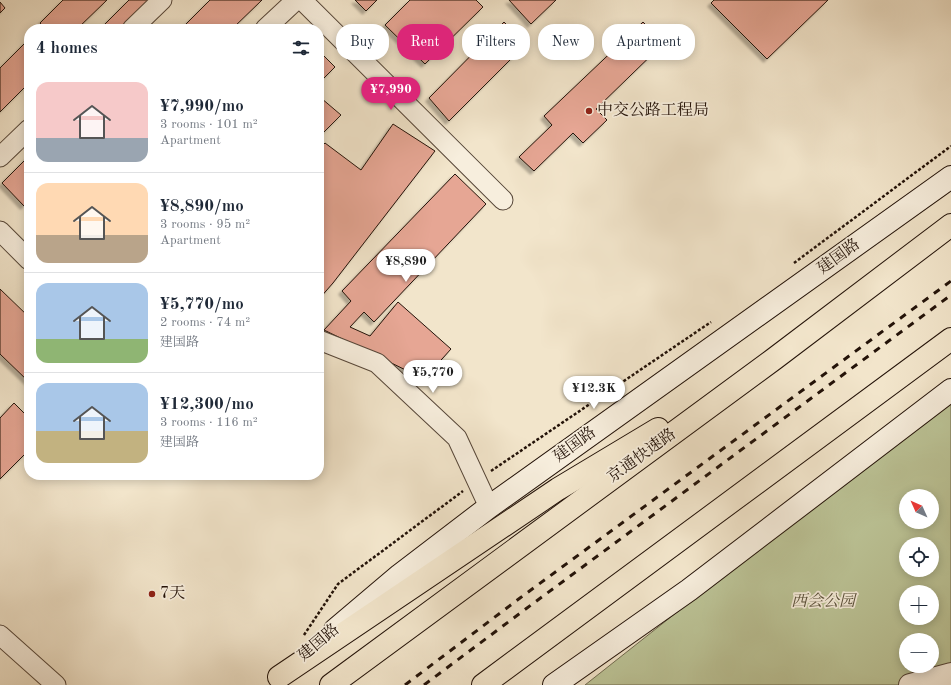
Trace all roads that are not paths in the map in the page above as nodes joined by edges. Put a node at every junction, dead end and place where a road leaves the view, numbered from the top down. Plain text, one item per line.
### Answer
1 (162, 0) edge
2 (296, 0) edge
3 (302, 0) edge
4 (137, 24) edge
5 (271, 24) edge
6 (24, 134) edge
7 (0, 157) edge
8 (951, 177) edge
9 (502, 200) dead end
10 (951, 225) edge
11 (0, 231) edge
12 (24, 255) edge
13 (951, 339) edge
14 (324, 342) edge
15 (774, 359) junction
16 (951, 390) edge
17 (489, 507) junction
18 (0, 635) edge
19 (951, 674) edge
20 (274, 681) edge
21 (56, 685) edge
22 (331, 685) edge
23 (483, 685) edge
24 (554, 685) edge
25 (910, 685) edge

1 - 4 street
2 - 5 street
3 - 9 street
6 - 7 street
8 - 17 main road, 建国路
10 - 15 highway, 京通快速路
11 - 12 street
13 - 23 highway
14 - 17 street
15 - 20 highway
15 - 22 highway, 京通快速路
16 - 24 main road
17 - 20 main road, 建国路
18 - 21 street
19 - 25 main road

